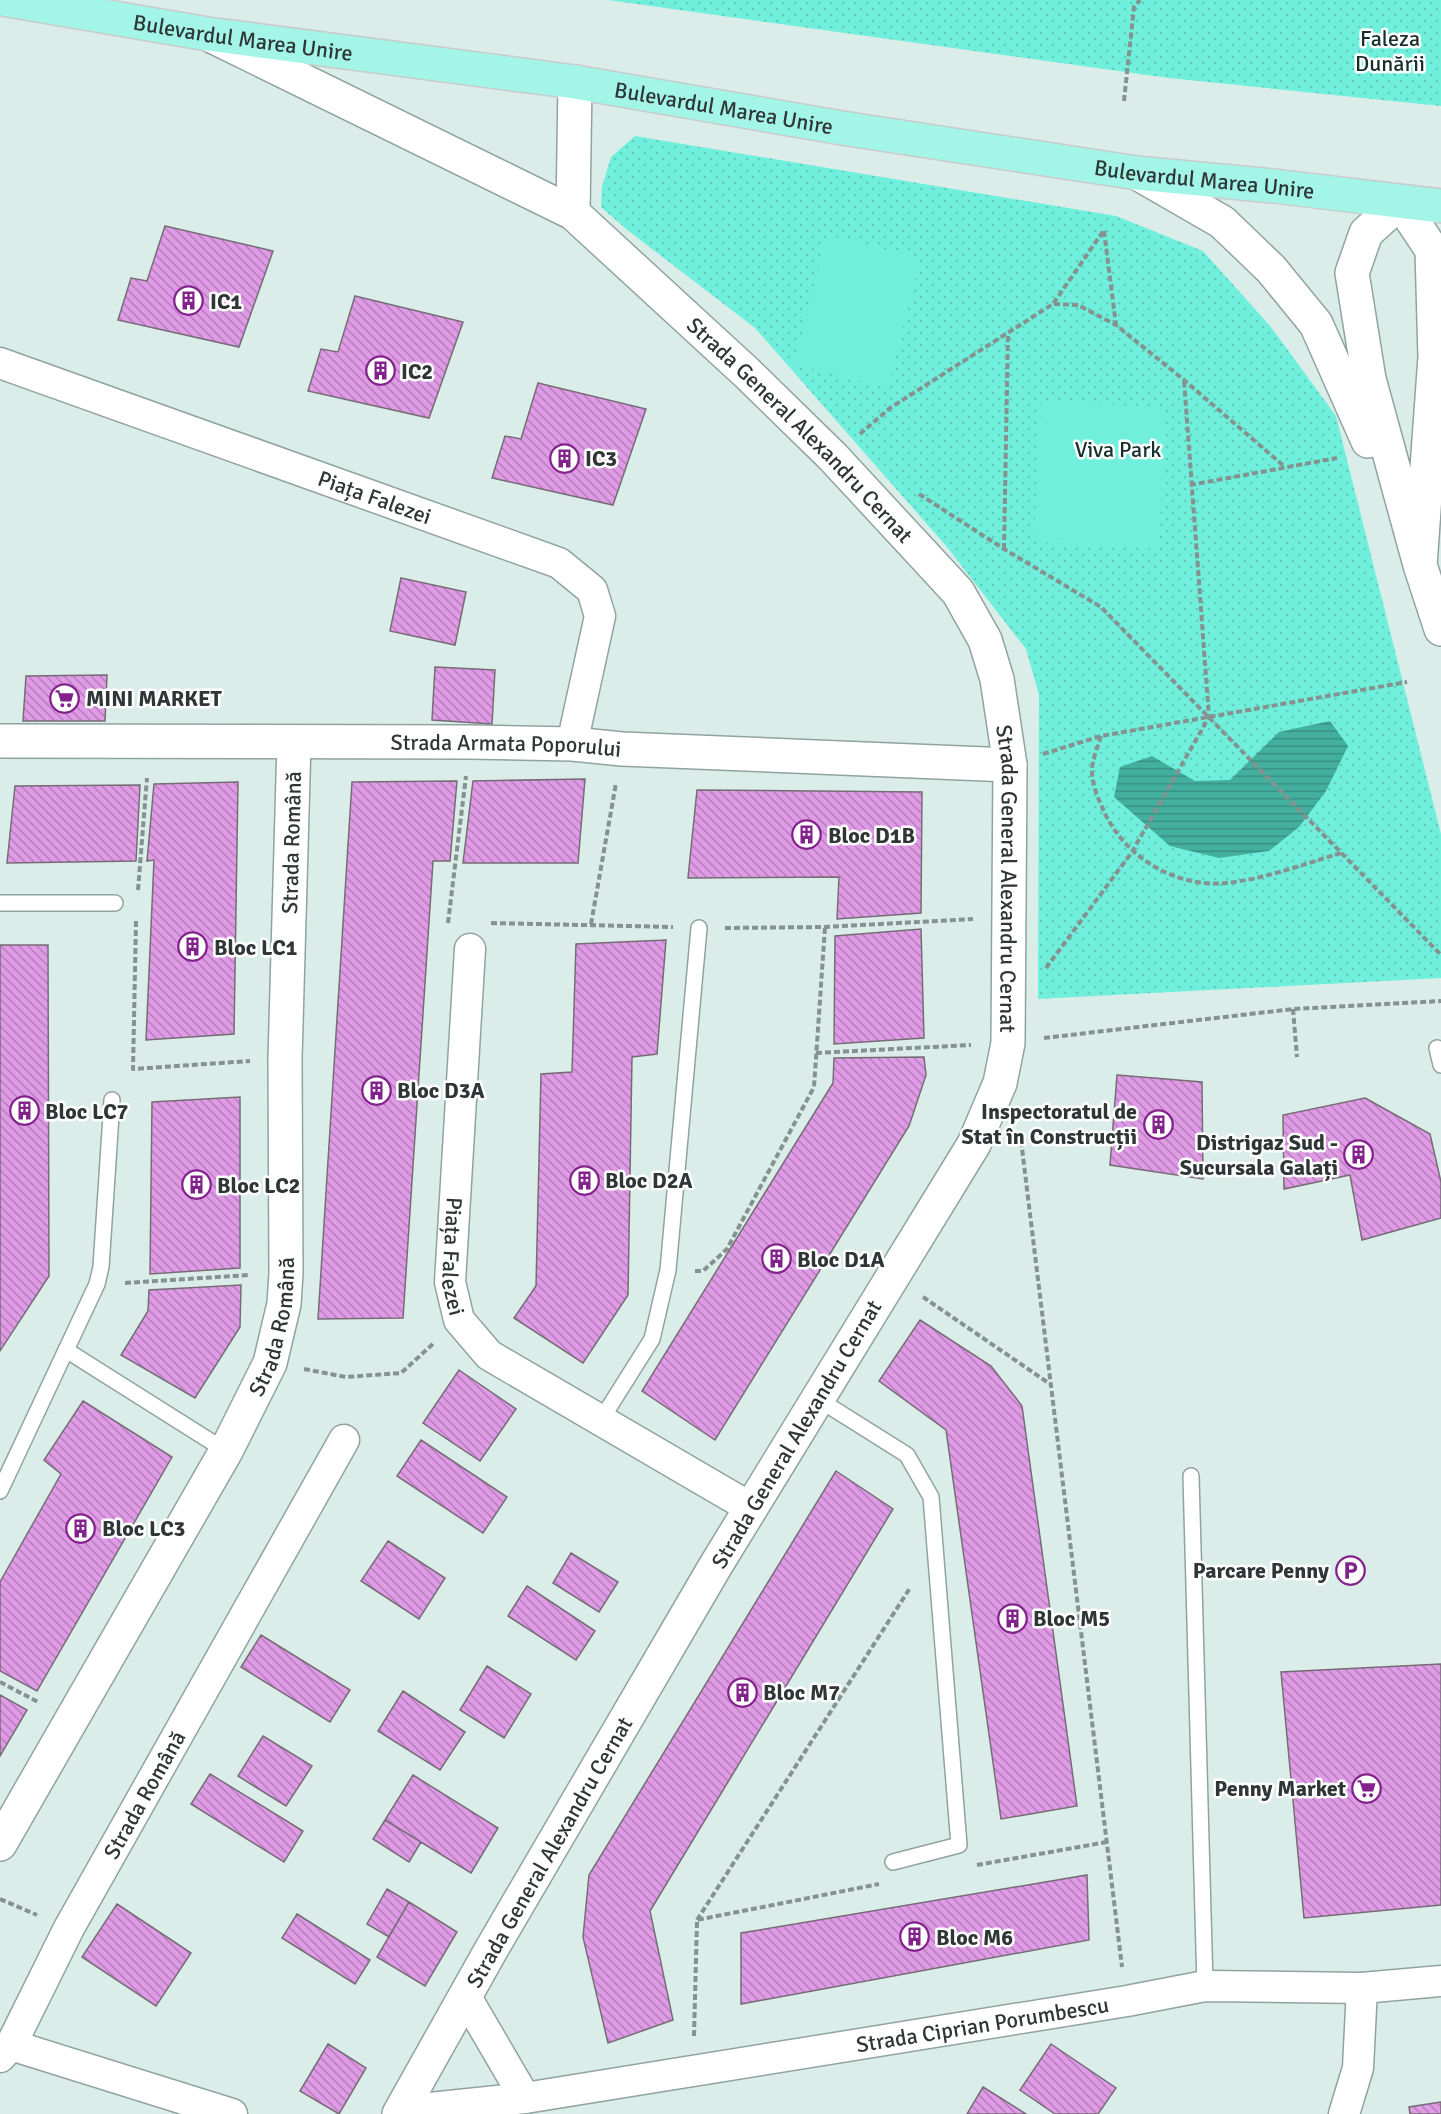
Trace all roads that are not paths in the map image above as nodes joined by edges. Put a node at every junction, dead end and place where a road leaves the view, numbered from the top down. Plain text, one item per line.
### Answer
1 (8, 0) edge
2 (208, 34) junction
3 (574, 82) junction
4 (1137, 173) junction
5 (1400, 202) junction
6 (1441, 206) edge
7 (573, 213) junction
8 (0, 363) edge
9 (1441, 488) edge
10 (1419, 564) junction
11 (1441, 629) edge
12 (0, 741) edge
13 (294, 742) junction
14 (572, 744) junction
15 (1010, 765) junction
16 (0, 903) edge
17 (115, 903) road end
18 (699, 928) road end
19 (472, 936) road end
20 (1437, 1048) dead end
21 (1441, 1065) edge
22 (112, 1100) dead end
23 (66, 1350) junction
24 (818, 1399) junction
25 (601, 1420) junction
26 (344, 1440) dead end
27 (226, 1451) junction
28 (1191, 1476) dead end
29 (0, 1491) edge
30 (751, 1508) junction
31 (0, 1844) edge
32 (893, 1862) dead end
33 (1441, 1981) edge
34 (1205, 1986) junction
35 (1362, 1988) junction
36 (466, 1997) junction
37 (6, 2051) edge
38 (525, 2098) junction
39 (400, 2112) edge
40 (232, 2114) edge
41 (1344, 2114) edge

1 - 2 main road, Bulevardul Marea Unire
2 - 3 main road, Bulevardul Marea Unire
2 - 7 street, Strada General Alexandru Cernat
3 - 4 main road, Bulevardul Marea Unire
3 - 7 street
4 - 5 main road, Bulevardul Marea Unire
4 - 10 street
5 - 6 main road, Bulevardul Marea Unire
5 - 10 street
5 - 10 street
7 - 15 street, Strada General Alexandru Cernat
8 - 14 street, Piața Falezei
9 - 10 street
10 - 11 street
12 - 13 street, Strada Armata Poporului
13 - 14 street, Strada Armata Poporului
13 - 27 street, Strada Română
14 - 15 street, Strada Armata Poporului
15 - 24 street, Strada General Alexandru Cernat
16 - 17 lane
18 - 25 lane
19 - 25 street, Piața Falezei
20 - 21 lane
22 - 23 lane
23 - 27 lane
23 - 29 lane
24 - 30 street, Strada General Alexandru Cernat
24 - 32 lane
25 - 30 street, Piața Falezei
26 - 37 street, Strada Română
27 - 31 street, Strada Română
28 - 34 lane
30 - 36 street, Strada General Alexandru Cernat
33 - 35 street, Strada Ciprian Porumbescu
34 - 35 street, Strada Ciprian Porumbescu
34 - 38 street, Strada Ciprian Porumbescu
35 - 41 street
36 - 38 street
36 - 39 street, Strada General Alexandru Cernat
37 - 40 street
38 - 39 street, Strada Ciprian Porumbescu

